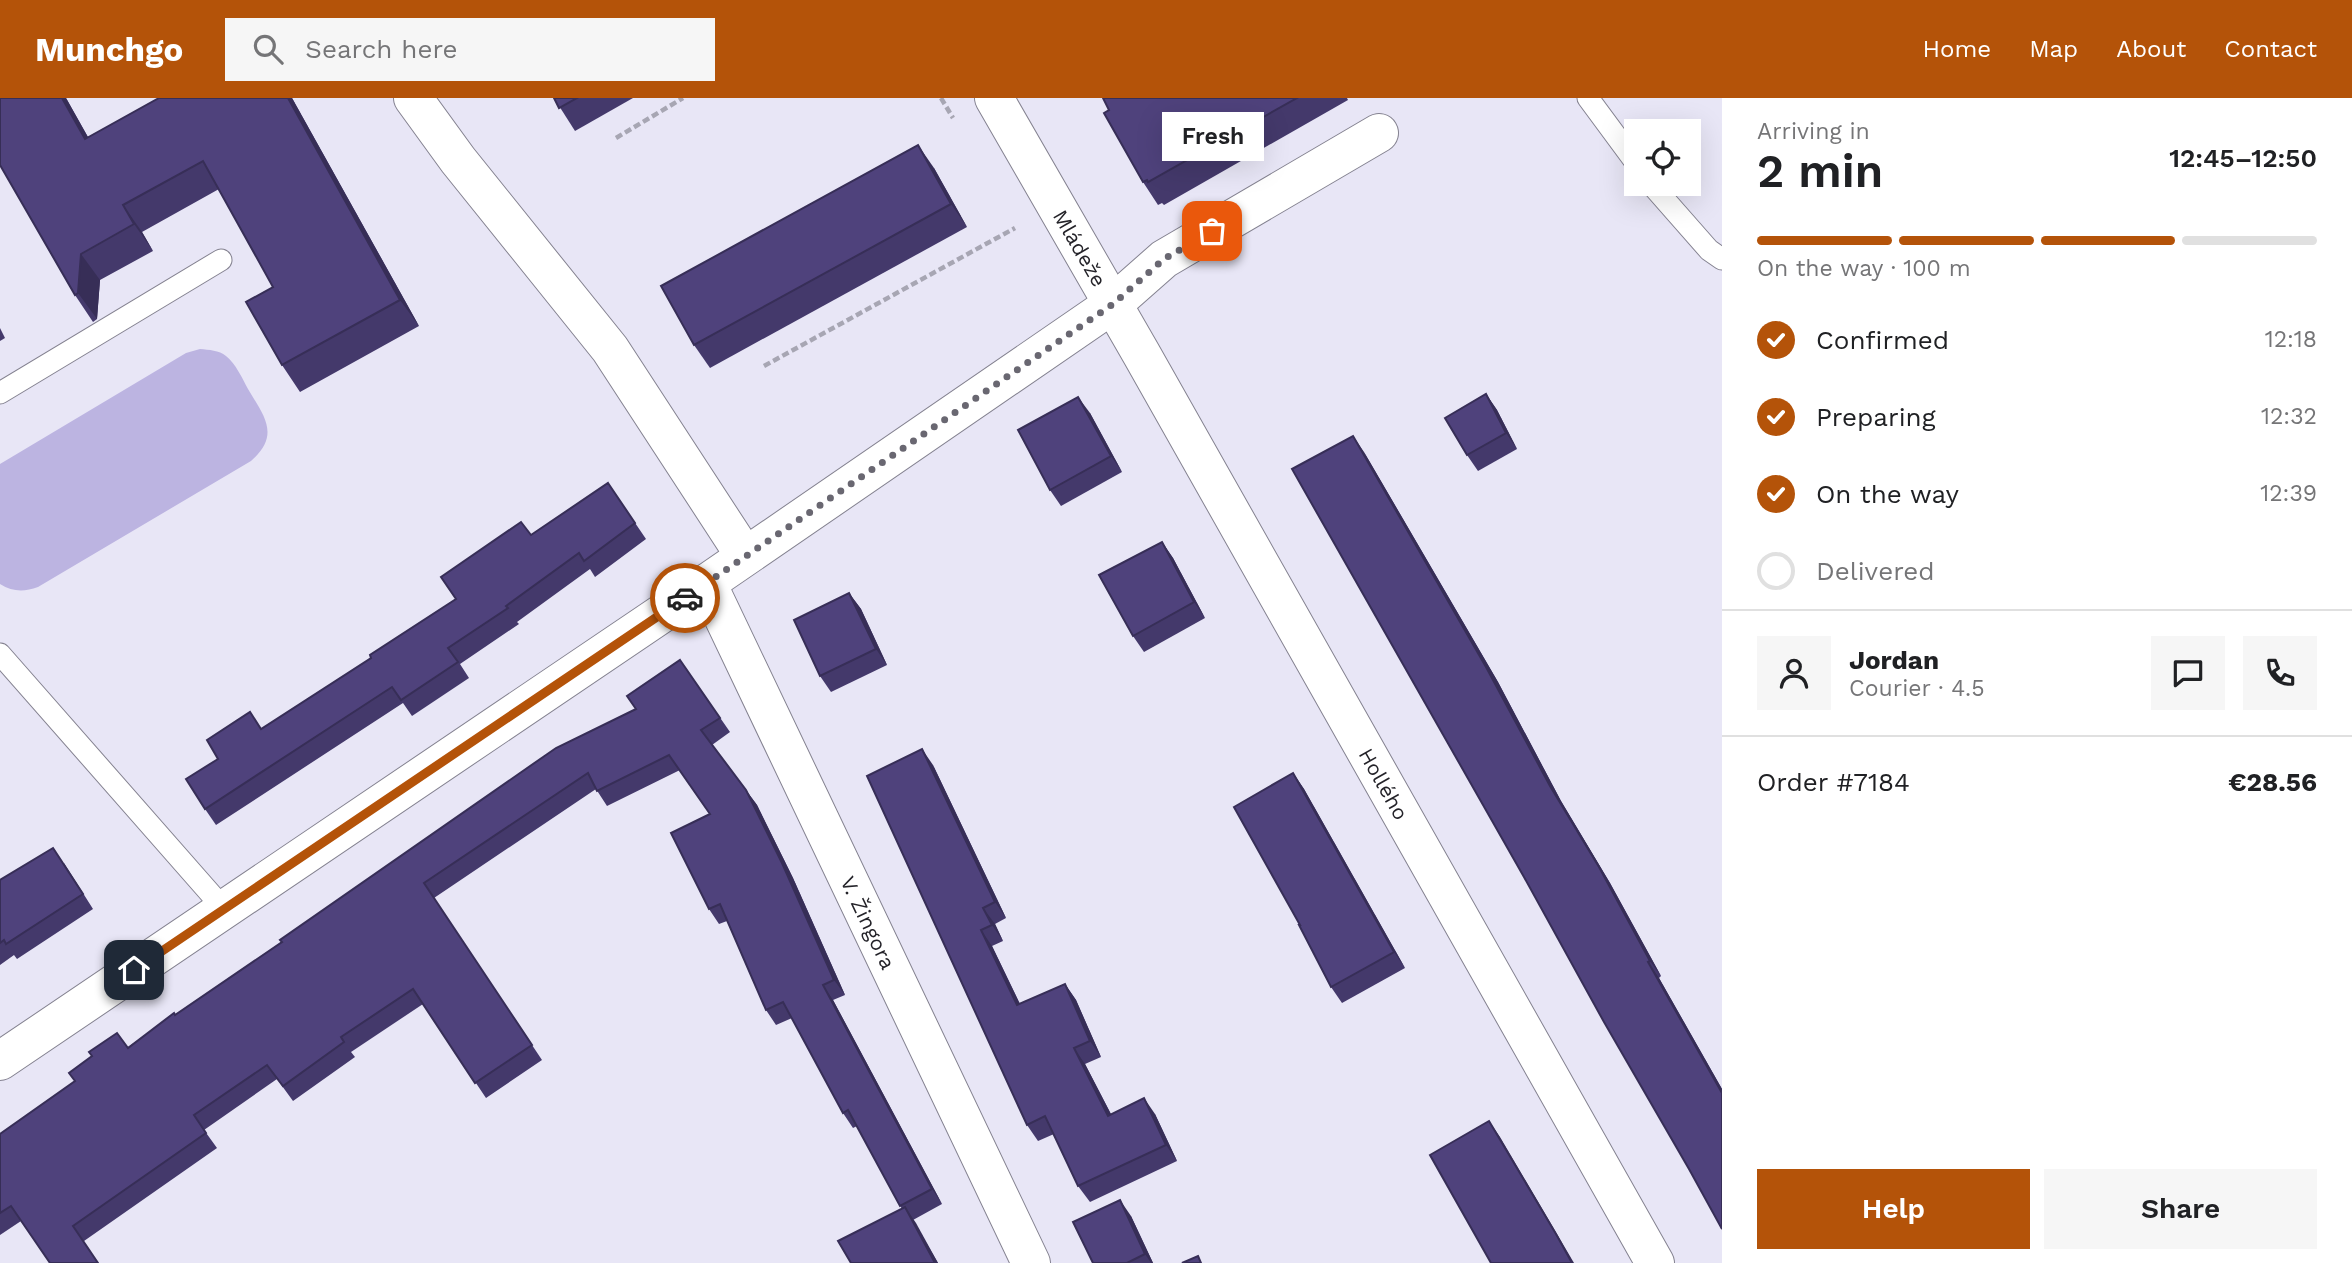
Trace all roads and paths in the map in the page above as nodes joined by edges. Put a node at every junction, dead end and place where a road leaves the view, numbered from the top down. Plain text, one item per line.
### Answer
1 (413, 98) edge
2 (683, 98) edge
3 (994, 98) edge
4 (1588, 98) edge
5 (1379, 133) dead end
6 (616, 138) dead end
7 (1624, 147) edge
8 (1662, 196) edge
9 (1015, 228) dead end
10 (1722, 259) edge
11 (221, 260) dead end
12 (1113, 304) junction
13 (764, 366) dead end
14 (0, 393) edge
15 (746, 556) junction
16 (707, 583) junction
17 (0, 654) edge
18 (224, 909) junction
19 (0, 1061) edge
20 (1031, 1263) edge
21 (1656, 1263) edge

1 - 15 street
2 - 6 path
3 - 12 street, Mládeže
4 - 7 lane
5 - 12 street, Mládeže
8 - 10 lane
9 - 13 path
11 - 14 lane
12 - 15 street
12 - 21 street, Hollého
15 - 16 street
16 - 18 street
16 - 20 street, V. Žingora
17 - 18 lane
18 - 19 street

